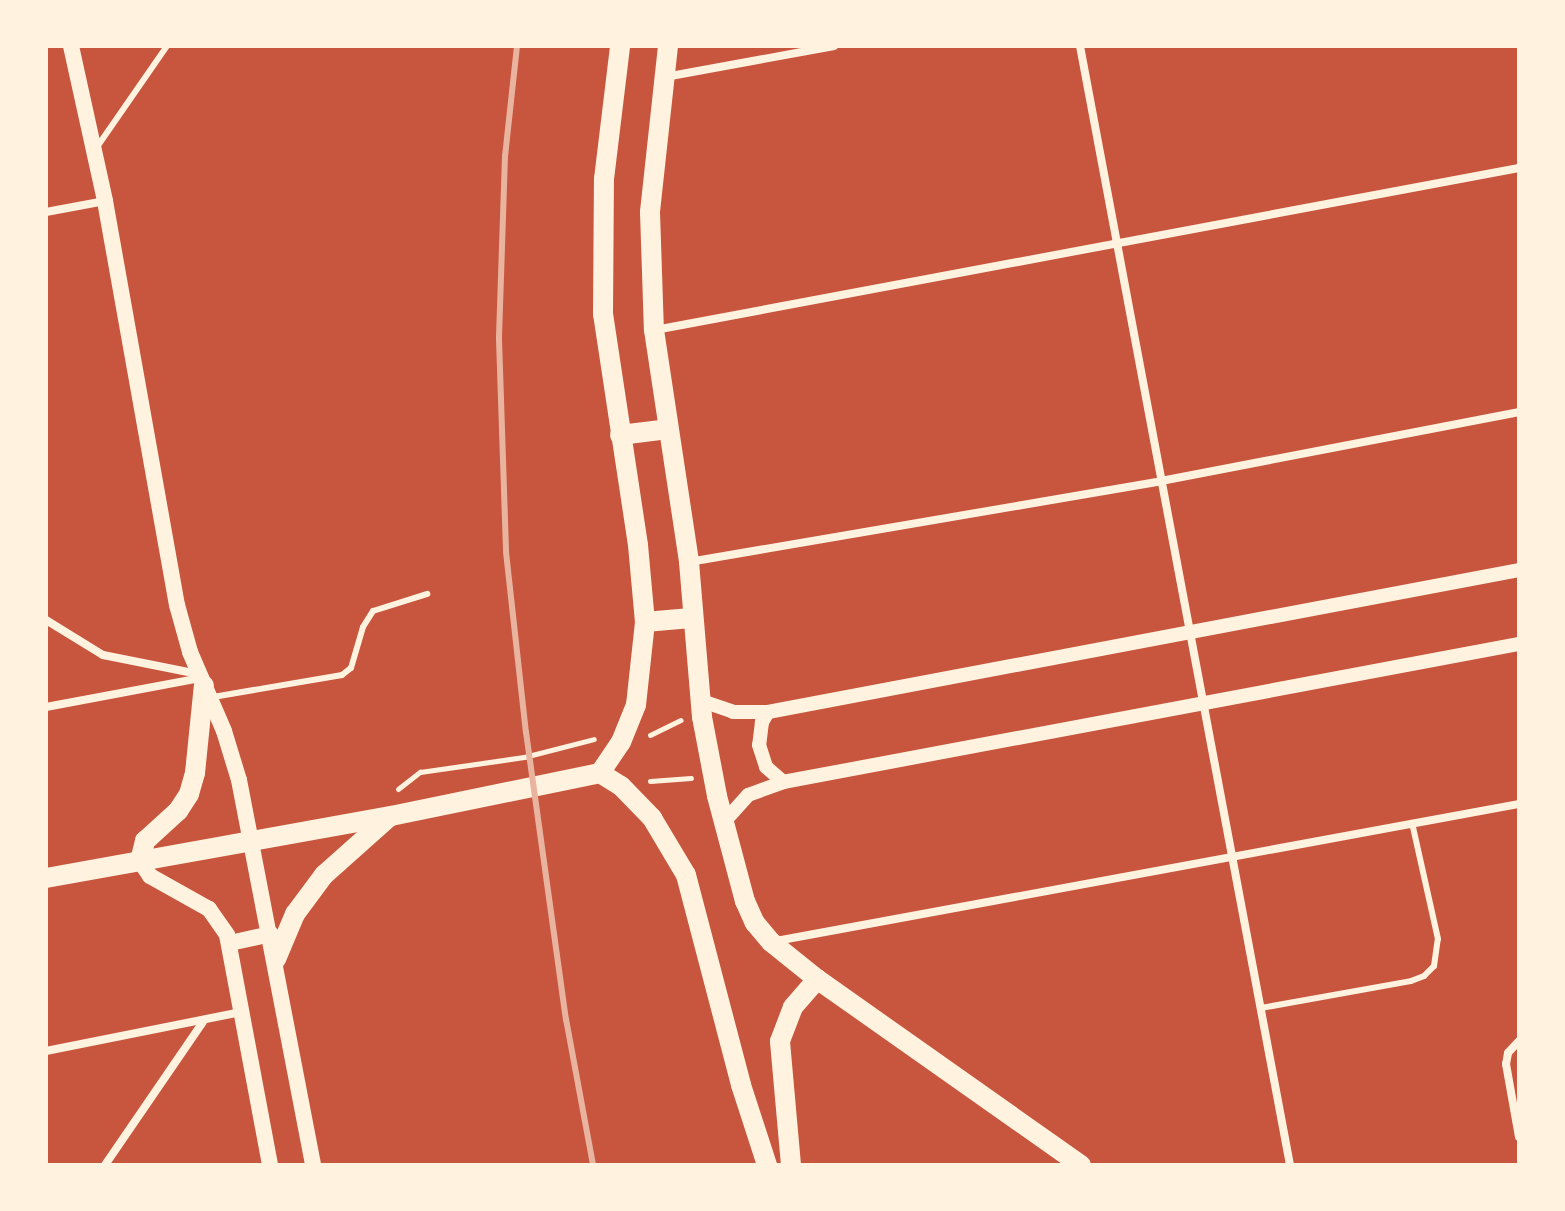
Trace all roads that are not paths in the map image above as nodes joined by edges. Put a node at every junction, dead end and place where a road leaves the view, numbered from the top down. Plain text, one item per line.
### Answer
1 (71, 46) edge
2 (167, 46) edge
3 (620, 46) edge
4 (668, 46) edge
5 (834, 46) edge
6 (1080, 46) edge
7 (664, 77) junction
8 (95, 150) junction
9 (1519, 168) edge
10 (105, 201) junction
11 (46, 212) edge
12 (1117, 244) junction
13 (654, 330) junction
14 (1519, 412) edge
15 (668, 429) junction
16 (620, 435) junction
17 (1161, 481) junction
18 (689, 562) junction
19 (1519, 570) edge
20 (427, 594) dead end
21 (691, 618) junction
22 (46, 620) edge
23 (645, 622) junction
24 (1190, 632) junction
25 (1519, 644) edge
26 (203, 684) junction
27 (1203, 702) junction
28 (46, 707) edge
29 (700, 708) junction
30 (768, 712) junction
31 (600, 773) junction
32 (783, 782) junction
33 (1519, 804) edge
34 (391, 816) junction
35 (723, 823) junction
36 (1412, 823) junction
37 (252, 841) junction
38 (1232, 856) junction
39 (140, 861) junction
40 (46, 878) edge
41 (271, 934) junction
42 (771, 942) junction
43 (230, 943) junction
44 (276, 959) junction
45 (817, 979) junction
46 (1261, 1008) junction
47 (242, 1011) junction
48 (203, 1022) junction
49 (1519, 1041) edge
50 (46, 1051) edge
51 (1519, 1137) edge
52 (105, 1165) edge
53 (270, 1165) edge
54 (313, 1165) edge
55 (767, 1165) edge
56 (791, 1165) edge
57 (1081, 1165) edge
58 (1290, 1165) edge

1 - 8 main road
2 - 8 lane
3 - 16 main road
4 - 7 main road
5 - 7 street
6 - 12 street
7 - 13 main road
8 - 10 main road
9 - 12 street
10 - 11 street
10 - 26 main road
12 - 13 street
12 - 17 street
13 - 15 main road
14 - 17 street
15 - 16 main road
15 - 18 main road
16 - 23 main road
17 - 18 street
17 - 24 street
18 - 21 main road
19 - 24 street
20 - 26 lane
21 - 23 main road
21 - 29 main road
22 - 26 street
23 - 31 main road
24 - 27 street
24 - 30 street
25 - 27 street
26 - 28 street
26 - 37 main road
26 - 39 main road
27 - 32 street
27 - 38 street
29 - 30 street
29 - 35 main road
30 - 32 street
31 - 34 main road
31 - 55 main road
32 - 35 street
33 - 36 street
34 - 37 main road
34 - 44 main road
35 - 42 main road
36 - 38 street
36 - 46 lane
37 - 39 main road
37 - 41 main road
38 - 42 street
38 - 46 street
39 - 40 main road
39 - 43 main road
41 - 43 main road
41 - 44 main road
42 - 45 main road
43 - 47 main road
44 - 54 main road
45 - 56 main road
45 - 57 main road
46 - 58 street
47 - 48 street
47 - 53 main road
48 - 50 street
48 - 52 street
49 - 51 street

